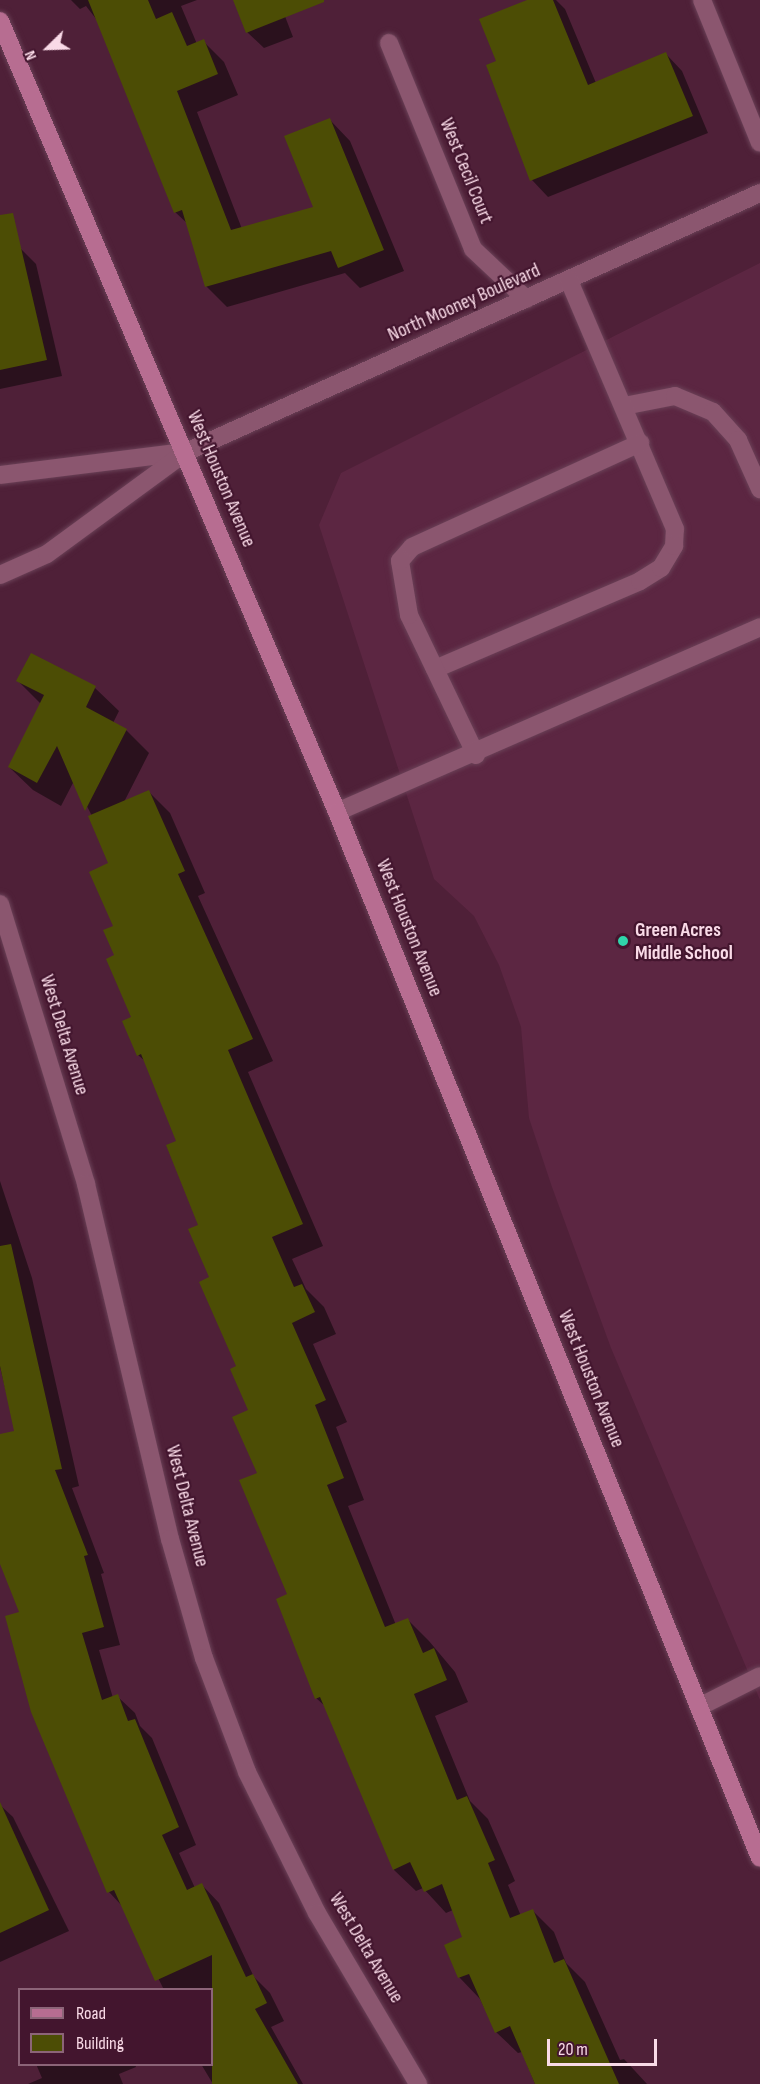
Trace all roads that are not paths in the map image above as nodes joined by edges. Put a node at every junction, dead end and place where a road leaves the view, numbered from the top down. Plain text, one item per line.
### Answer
1 (702, 0) edge
2 (0, 21) edge
3 (389, 43) dead end
4 (760, 143) edge
5 (760, 193) edge
6 (569, 280) junction
7 (526, 299) junction
8 (624, 406) junction
9 (640, 444) junction
10 (186, 452) junction
11 (0, 475) edge
12 (760, 489) edge
13 (0, 574) edge
14 (760, 627) edge
15 (435, 669) junction
16 (476, 755) junction
17 (338, 812) junction
18 (0, 904) edge
19 (760, 1676) edge
20 (699, 1707) junction
21 (760, 1858) edge
22 (418, 2084) edge

1 - 4 street
2 - 10 main road, West Houston Avenue
3 - 7 street, West Cecil Court
5 - 6 street, North Mooney Boulevard
6 - 7 street, North Mooney Boulevard
6 - 8 street
7 - 10 street, North Mooney Boulevard
8 - 9 street
8 - 12 street
9 - 15 street
9 - 15 street
10 - 11 street, North Mooney Boulevard
10 - 13 street, North Mooney Boulevard
10 - 17 main road, West Houston Avenue
14 - 16 street
15 - 16 street
16 - 17 street
17 - 20 main road, West Houston Avenue
18 - 22 street, West Delta Avenue
19 - 20 street
20 - 21 main road, West Houston Avenue

